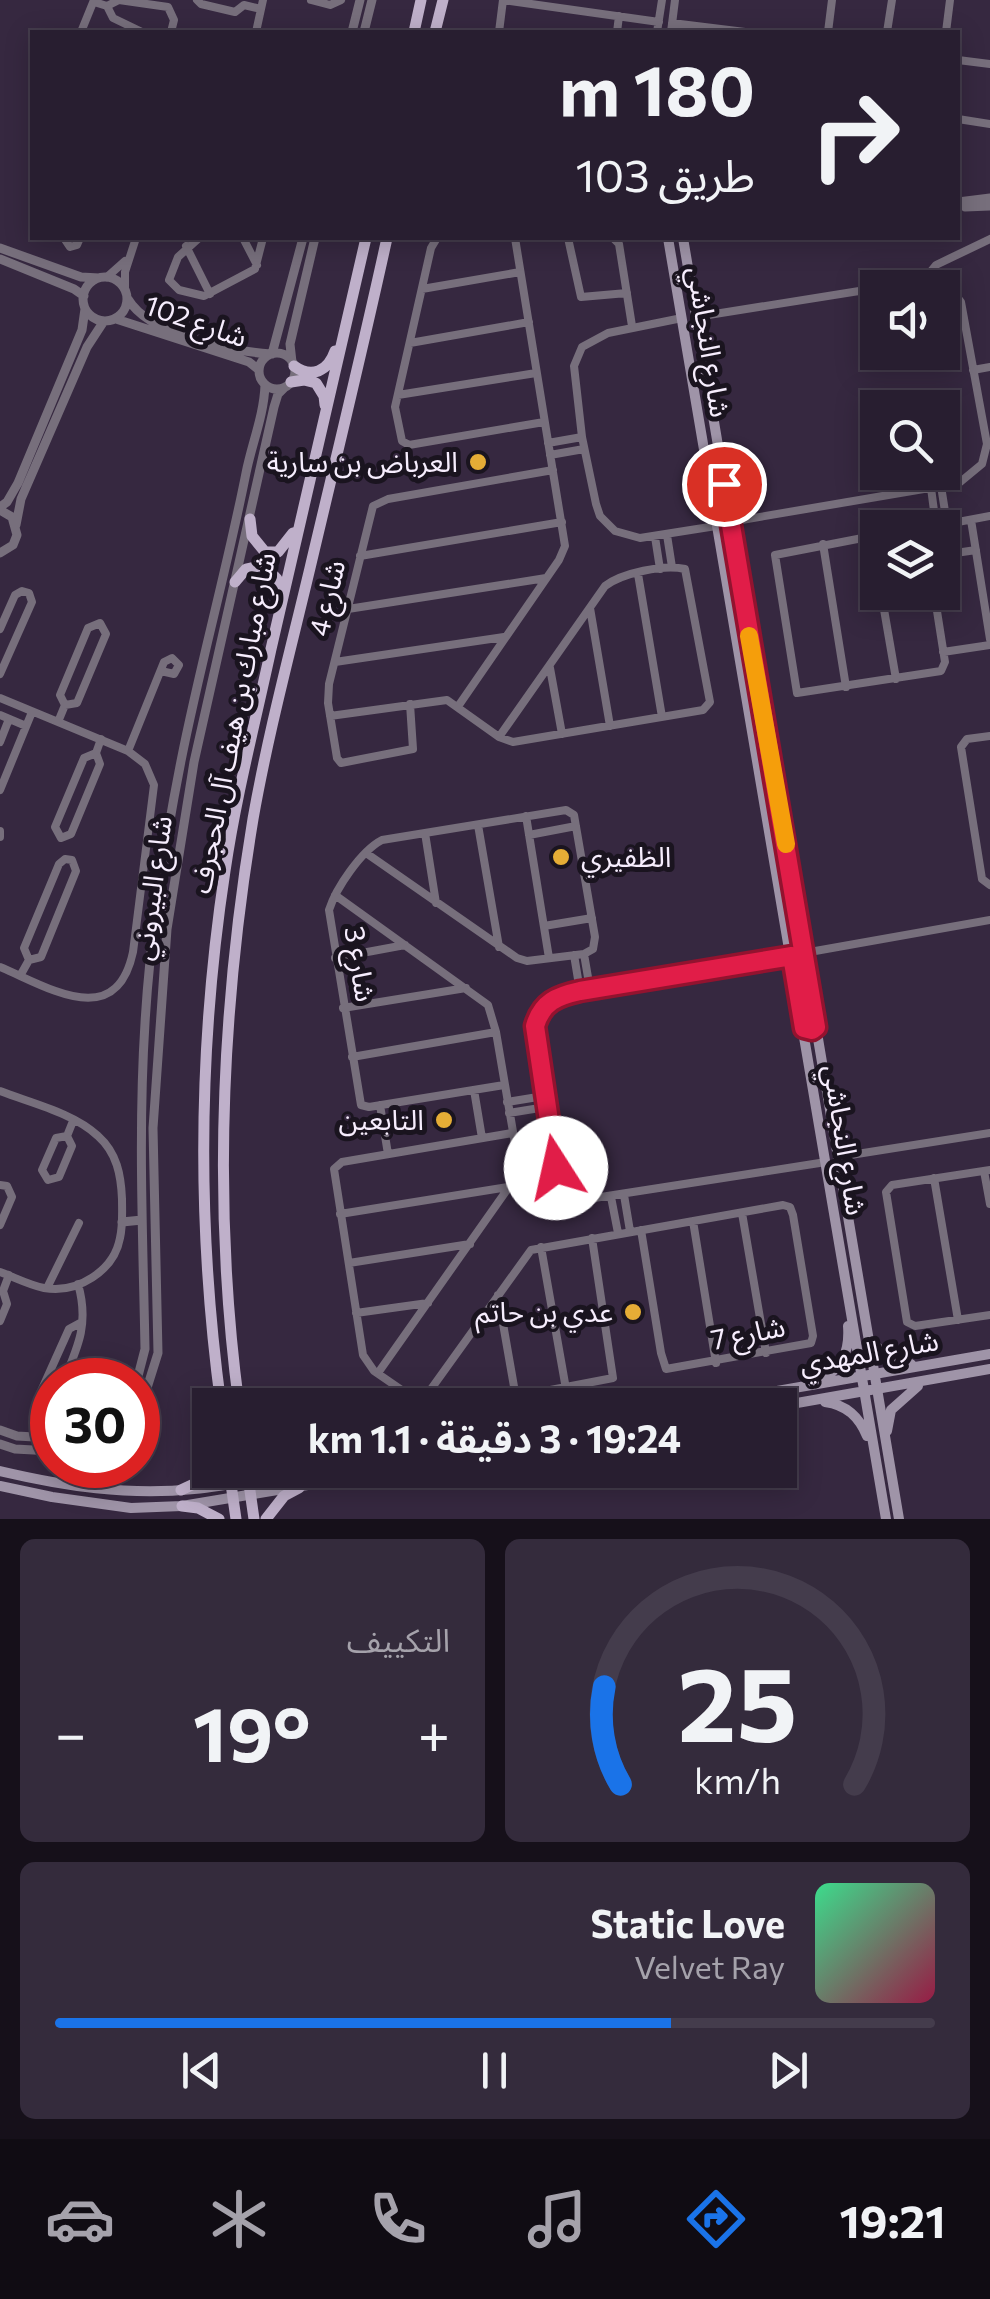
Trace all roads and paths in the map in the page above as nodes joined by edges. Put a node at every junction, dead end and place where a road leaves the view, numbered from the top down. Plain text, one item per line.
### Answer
1 (197, 0) edge
2 (310, 0) edge
3 (341, 0) edge
4 (360, 0) edge
5 (372, 0) edge
6 (422, 0) edge
7 (444, 0) edge
8 (503, 0) edge
9 (662, 0) edge
10 (675, 0) edge
11 (832, 0) edge
12 (892, 0) edge
13 (950, 0) edge
14 (94, 1) edge
15 (244, 2) edge
16 (262, 4) edge
17 (107, 6) junction
18 (619, 16) junction
19 (659, 22) junction
20 (671, 28) edge
21 (82, 30) edge
22 (138, 30) edge
23 (172, 30) edge
24 (256, 30) edge
25 (352, 30) edge
26 (364, 30) edge
27 (414, 30) edge
28 (436, 30) edge
29 (443, 30) edge
30 (499, 30) edge
31 (617, 30) edge
32 (658, 30) edge
33 (711, 30) edge
34 (828, 30) edge
35 (887, 30) edge
36 (946, 30) edge
37 (960, 60) edge
38 (990, 64) edge
39 (960, 120) edge
40 (990, 124) edge
41 (990, 202) edge
42 (960, 205) edge
43 (990, 239) edge
44 (135, 240) edge
45 (196, 240) edge
46 (244, 240) edge
47 (263, 240) edge
48 (302, 240) edge
49 (315, 240) edge
50 (366, 240) edge
51 (387, 240) edge
52 (436, 240) edge
53 (515, 240) edge
54 (568, 240) edge
55 (615, 240) edge
56 (668, 240) edge
57 (683, 240) edge
58 (186, 246) junction
59 (0, 248) edge
60 (130, 253) junction
61 (0, 258) edge
62 (257, 265) junction
63 (932, 270) edge
64 (520, 272) junction
65 (104, 277) junction
66 (292, 282) junction
67 (304, 285) junction
68 (422, 289) junction
69 (860, 291) edge
70 (289, 293) junction
71 (627, 293) junction
72 (126, 294) junction
73 (210, 294) junction
74 (84, 296) junction
75 (301, 297) junction
76 (960, 302) edge
77 (86, 308) junction
78 (696, 317) junction
79 (682, 318) junction
80 (116, 319) junction
81 (346, 319) junction
82 (104, 322) junction
83 (529, 322) junction
84 (632, 326) junction
85 (410, 343) junction
86 (272, 354) junction
87 (293, 364) junction
88 (990, 368) edge
89 (259, 370) junction
90 (974, 370) junction
91 (536, 374) junction
92 (990, 378) edge
93 (975, 381) junction
94 (265, 384) junction
95 (288, 385) junction
96 (708, 388) junction
97 (694, 390) junction
98 (398, 396) junction
99 (711, 407) junction
100 (697, 409) junction
101 (544, 422) junction
102 (582, 437) junction
103 (548, 444) junction
104 (318, 449) junction
105 (584, 449) junction
106 (550, 455) junction
107 (553, 470) junction
108 (960, 481) edge
109 (918, 490) edge
110 (0, 509) edge
111 (990, 516) edge
112 (250, 518) junction
113 (971, 520) junction
114 (562, 522) junction
115 (730, 522) junction
116 (960, 522) edge
117 (16, 524) junction
118 (298, 526) junction
119 (716, 526) junction
120 (667, 534) junction
121 (655, 536) junction
122 (860, 538) edge
123 (823, 544) junction
124 (976, 550) junction
125 (960, 552) edge
126 (0, 553) edge
127 (360, 556) junction
128 (672, 567) junction
129 (660, 569) junction
130 (638, 574) junction
131 (547, 578) junction
132 (235, 582) junction
133 (590, 608) junction
134 (348, 609) junction
135 (884, 610) edge
136 (937, 610) edge
137 (278, 617) junction
138 (0, 630) edge
139 (504, 636) junction
140 (990, 642) edge
141 (944, 652) junction
142 (336, 662) junction
143 (550, 668) junction
144 (161, 671) dead end
145 (0, 674) edge
146 (896, 679) junction
147 (846, 687) junction
148 (0, 698) edge
149 (195, 703) junction
150 (410, 704) junction
151 (65, 705) junction
152 (459, 705) junction
153 (207, 707) junction
154 (32, 712) junction
155 (330, 716) junction
156 (4, 717) edge
157 (662, 717) junction
158 (191, 721) junction
159 (58, 722) junction
160 (203, 725) junction
161 (26, 726) junction
162 (610, 726) junction
163 (562, 734) junction
164 (499, 736) junction
165 (990, 736) edge
166 (101, 739) junction
167 (0, 742) edge
168 (128, 750) junction
169 (96, 753) junction
170 (245, 767) junction
171 (262, 778) junction
172 (0, 790) edge
173 (526, 816) junction
174 (478, 825) junction
175 (576, 826) junction
176 (425, 833) junction
177 (529, 835) junction
178 (786, 846) junction
179 (772, 847) junction
180 (366, 853) junction
181 (789, 866) junction
182 (776, 867) junction
183 (990, 886) edge
184 (222, 890) junction
185 (335, 895) junction
186 (436, 903) junction
187 (592, 918) junction
188 (990, 920) edge
189 (544, 926) junction
190 (404, 944) junction
191 (236, 947) junction
192 (499, 947) junction
193 (579, 955) junction
194 (798, 955) junction
195 (336, 958) junction
196 (550, 958) junction
197 (29, 960) junction
198 (0, 968) edge
199 (20, 976) junction
200 (466, 988) junction
201 (590, 989) junction
202 (580, 991) junction
203 (344, 1008) junction
204 (496, 1032) junction
205 (352, 1057) junction
206 (504, 1085) junction
207 (0, 1090) edge
208 (474, 1090) junction
209 (544, 1096) junction
210 (507, 1102) junction
211 (380, 1105) junction
212 (546, 1107) junction
213 (509, 1114) junction
214 (73, 1120) junction
215 (512, 1133) junction
216 (990, 1133) edge
217 (66, 1136) junction
218 (482, 1138) junction
219 (388, 1154) junction
220 (832, 1160) junction
221 (987, 1170) edge
222 (934, 1178) junction
223 (0, 1185) edge
224 (509, 1188) junction
225 (624, 1195) junction
226 (612, 1197) junction
227 (990, 1204) edge
228 (742, 1212) junction
229 (340, 1214) junction
230 (154, 1218) junction
231 (693, 1221) junction
232 (122, 1222) junction
233 (79, 1223) dead end
234 (0, 1225) edge
235 (141, 1225) junction
236 (154, 1231) junction
237 (635, 1231) junction
238 (618, 1234) junction
239 (592, 1238) junction
240 (470, 1244) junction
241 (542, 1247) junction
242 (349, 1263) junction
243 (4, 1274) edge
244 (78, 1284) junction
245 (48, 1288) junction
246 (848, 1290) junction
247 (1, 1291) edge
248 (498, 1295) junction
249 (428, 1303) junction
250 (356, 1314) junction
251 (990, 1315) edge
252 (958, 1320) junction
253 (0, 1322) edge
254 (80, 1323) junction
255 (870, 1339) junction
256 (766, 1352) junction
257 (990, 1354) edge
258 (56, 1358) edge
259 (73, 1358) edge
260 (143, 1358) edge
261 (156, 1358) edge
262 (716, 1362) junction
263 (922, 1366) junction
264 (990, 1369) edge
265 (378, 1373) junction
266 (869, 1375) junction
267 (926, 1382) junction
268 (815, 1384) junction
269 (219, 1388) edge
270 (237, 1388) edge
271 (399, 1388) edge
272 (433, 1388) edge
273 (514, 1388) edge
274 (566, 1388) edge
275 (571, 1388) edge
276 (793, 1388) edge
277 (871, 1391) junction
278 (816, 1400) junction
279 (797, 1403) edge
280 (0, 1430) edge
281 (30, 1437) edge
282 (885, 1442) junction
283 (0, 1444) edge
284 (30, 1450) edge
285 (874, 1451) junction
286 (0, 1472) edge
287 (192, 1485) edge
288 (0, 1486) edge
289 (192, 1487) edge
290 (231, 1488) edge
291 (249, 1488) edge
292 (298, 1488) joint
293 (181, 1490) junction
294 (250, 1496) junction
295 (232, 1498) junction
296 (182, 1506) junction
297 (219, 1519) edge
298 (236, 1519) edge
299 (254, 1519) edge
300 (266, 1519) edge
301 (886, 1519) edge
302 (899, 1519) edge

1 - 15 street
2 - 3 street
4 - 25 street
5 - 26 street
6 - 27 main road
7 - 28 main road
7 - 29 main road
8 - 18 street
8 - 30 street
9 - 19 street
10 - 20 street
11 - 34 street
12 - 35 street
13 - 36 street
14 - 17 street
14 - 21 street
15 - 16 street
16 - 24 street
17 - 22 street
17 - 23 street
18 - 19 street
18 - 31 street
19 - 32 street
20 - 33 street
37 - 38 street
39 - 40 street
41 - 42 street
43 - 63 street
44 - 60 street
45 - 58 street
46 - 62 street
47 - 62 street
48 - 66 street
49 - 67 street
50 - 81 main road, شارع مبارك بن هيف آل الحجرف
51 - 171 main road, شارع مبارك بن هيف آل الحجرف
52 - 68 street
53 - 64 street
54 - 71 street
55 - 71 street
56 - 79 main road, شارع النجاشي
57 - 78 main road, شارع النجاشي
58 - 73 street
58 - 73 street
59 - 65 street
60 - 65 street
60 - 72 street
61 - 74 street
62 - 73 street
64 - 68 street
64 - 83 street
65 - 72 street
65 - 74 street
66 - 67 street
66 - 70 street
67 - 75 street
68 - 85 street
69 - 78 street
70 - 75 street
70 - 86 street
71 - 84 street
72 - 80 street
72 - 86 street, شارع 102
74 - 77 street
75 - 87 street
76 - 90 street
77 - 82 street
77 - 110 street
78 - 96 main road, شارع النجاشي
79 - 84 street
79 - 97 main road, شارع النجاشي
80 - 82 street
80 - 89 street, شارع 102
81 - 87 main road
81 - 104 main road, شارع مبارك بن هيف آل الحجرف
82 - 117 street
83 - 85 street
83 - 91 street
84 - 102 street
85 - 98 street
86 - 87 street
86 - 89 street
87 - 95 street
88 - 90 street
89 - 94 street
90 - 93 street
91 - 98 street
91 - 101 street
92 - 93 street
93 - 108 street
94 - 95 street
94 - 149 street, شارع البيروني
95 - 104 main road
95 - 112 street, شارع البيروني
96 - 97 main road
96 - 99 main road, شارع النجاشي
97 - 100 main road, شارع النجاشي
98 - 101 street
99 - 100 main road
99 - 115 main road, شارع النجاشي
100 - 119 main road, شارع النجاشي
101 - 103 street
102 - 103 street
102 - 105 street
103 - 106 street
104 - 118 main road, شارع مبارك بن هيف آل الحجرف
105 - 106 street
105 - 121 street
106 - 107 street
107 - 114 street
107 - 127 street, شارع 4
109 - 115 street
110 - 117 street
111 - 113 street
112 - 118 main road
112 - 132 street, شارع البيروني
113 - 116 street
113 - 124 street
114 - 127 street
114 - 131 street
115 - 178 main road, شارع النجاشي
117 - 126 street
118 - 137 main road, شارع مبارك بن هيف آل الحجرف
119 - 120 street
119 - 179 main road, شارع النجاشي
120 - 121 street
120 - 128 street
121 - 129 street
122 - 123 street
123 - 147 street
123 - 147 street
124 - 125 street
124 - 140 street
127 - 134 street, شارع 4
128 - 129 street
128 - 157 street
129 - 130 street
130 - 133 street
130 - 157 street
131 - 134 street
131 - 139 street
132 - 137 main road
132 - 153 street, شارع البيروني
133 - 143 street
133 - 162 street
134 - 142 street, شارع 4
135 - 146 street
136 - 141 street
137 - 170 main road, شارع مبارك بن هيف آل الحجرف
138 - 145 street
139 - 142 street
139 - 152 street
140 - 141 street
141 - 146 street
142 - 155 street, شارع 4
143 - 163 street
143 - 164 street
144 - 168 street
146 - 147 street
148 - 154 street
149 - 153 street
149 - 158 street, شارع البيروني
150 - 152 street
150 - 155 street
150 - 155 street, شارع 4
151 - 151 street
151 - 159 street
152 - 164 street
153 - 160 street, شارع البيروني
154 - 159 street
154 - 161 street
156 - 161 street
156 - 167 street
157 - 162 street
158 - 160 street
158 - 235 street, شارع البيروني
159 - 166 street
160 - 230 street, شارع البيروني
161 - 172 street
162 - 163 street
163 - 164 street
165 - 183 street
166 - 168 street
166 - 169 street
168 - 199 street
169 - 169 street
170 - 171 main road
170 - 184 main road, شارع مبارك بن هيف آل الحجرف
171 - 191 main road, شارع مبارك بن هيف آل الحجرف
173 - 174 street
173 - 175 street
173 - 177 street
174 - 176 street
174 - 192 street
175 - 177 street
175 - 187 street
176 - 180 street
176 - 186 street
177 - 189 street
178 - 179 main road
178 - 181 main road, شارع النجاشي
179 - 182 main road, شارع النجاشي
180 - 185 street
180 - 186 street
181 - 182 main road
181 - 194 main road, شارع النجاشي
182 - 194 main road, شارع النجاشي
184 - 191 main road
184 - 269 main road, شارع مبارك بن هيف آل الحجرف
185 - 190 street, شارع 3
185 - 195 street, شارع 3
186 - 192 street
187 - 189 street
187 - 193 street
188 - 194 street
189 - 196 street
190 - 195 street
190 - 200 street, شارع 3
191 - 270 main road, شارع مبارك بن هيف آل الحجرف
192 - 196 street
193 - 196 street
193 - 201 street
193 - 202 street
194 - 201 street
194 - 220 main road, شارع النجاشي
195 - 203 street, شارع 3
197 - 197 street
197 - 199 street
198 - 199 street
200 - 203 street
200 - 204 street, شارع 3
201 - 202 street
202 - 209 street
203 - 205 street, شارع 3
204 - 205 street
204 - 206 street, شارع 3
205 - 211 street, شارع 3
206 - 208 street
206 - 210 street, شارع 3
207 - 214 street
208 - 211 street
208 - 218 street
209 - 210 street
209 - 212 street
210 - 213 street
211 - 219 street
212 - 213 street
212 - 226 street
213 - 215 street
214 - 217 street
214 - 232 street
215 - 218 street
215 - 224 street
216 - 220 street
217 - 217 street
218 - 219 street
219 - 229 street
220 - 225 street
220 - 246 main road, شارع النجاشي
220 - 255 main road, شارع النجاشي
221 - 222 street
221 - 227 street
222 - 252 street
222 - 252 street
223 - 234 street
224 - 229 street
224 - 240 street
225 - 226 street
225 - 237 street
226 - 238 street
228 - 231 street, شارع 7
228 - 256 street
228 - 256 street, شارع 7
229 - 242 street
230 - 235 street
230 - 236 street, شارع البيروني
231 - 237 street, شارع 7
231 - 262 street
232 - 235 street
232 - 244 street
233 - 245 street
235 - 236 street
235 - 260 street, شارع البيروني
236 - 261 street, شارع البيروني
237 - 238 street
237 - 262 street, شارع 7
238 - 239 street
239 - 241 street
239 - 275 street
240 - 242 street
240 - 249 street
241 - 248 street
241 - 274 street
242 - 250 street
243 - 245 street
243 - 247 street
244 - 245 street
244 - 254 street
246 - 266 main road, شارع النجاشي
246 - 268 main road
247 - 253 street
248 - 272 street
248 - 273 street
249 - 250 street
249 - 265 street
250 - 265 street
251 - 252 street
254 - 258 street
254 - 259 street
255 - 263 main road
255 - 266 main road, شارع النجاشي
256 - 262 street, شارع 7
257 - 263 main road, شارع المهدي
263 - 266 main road, شارع المهدي
264 - 267 main road, شارع المهدي
265 - 271 street
266 - 268 main road, شارع المهدي
266 - 277 main road, شارع النجاشي
267 - 277 main road, شارع المهدي
267 - 282 main road
268 - 276 main road, شارع المهدي
277 - 278 main road, شارع المهدي
277 - 282 main road, شارع النجاشي
277 - 285 main road, شارع النجاشي
278 - 279 main road, شارع المهدي
278 - 285 main road
280 - 281 street
282 - 302 main road, شارع النجاشي
283 - 284 street
285 - 301 main road, شارع النجاشي
286 - 293 main road
287 - 293 main road
288 - 296 main road
289 - 293 main road
290 - 295 main road
291 - 294 main road
292 - 294 main road
292 - 300 main road
294 - 295 main road
294 - 299 main road
295 - 296 main road
295 - 298 main road
296 - 297 main road

